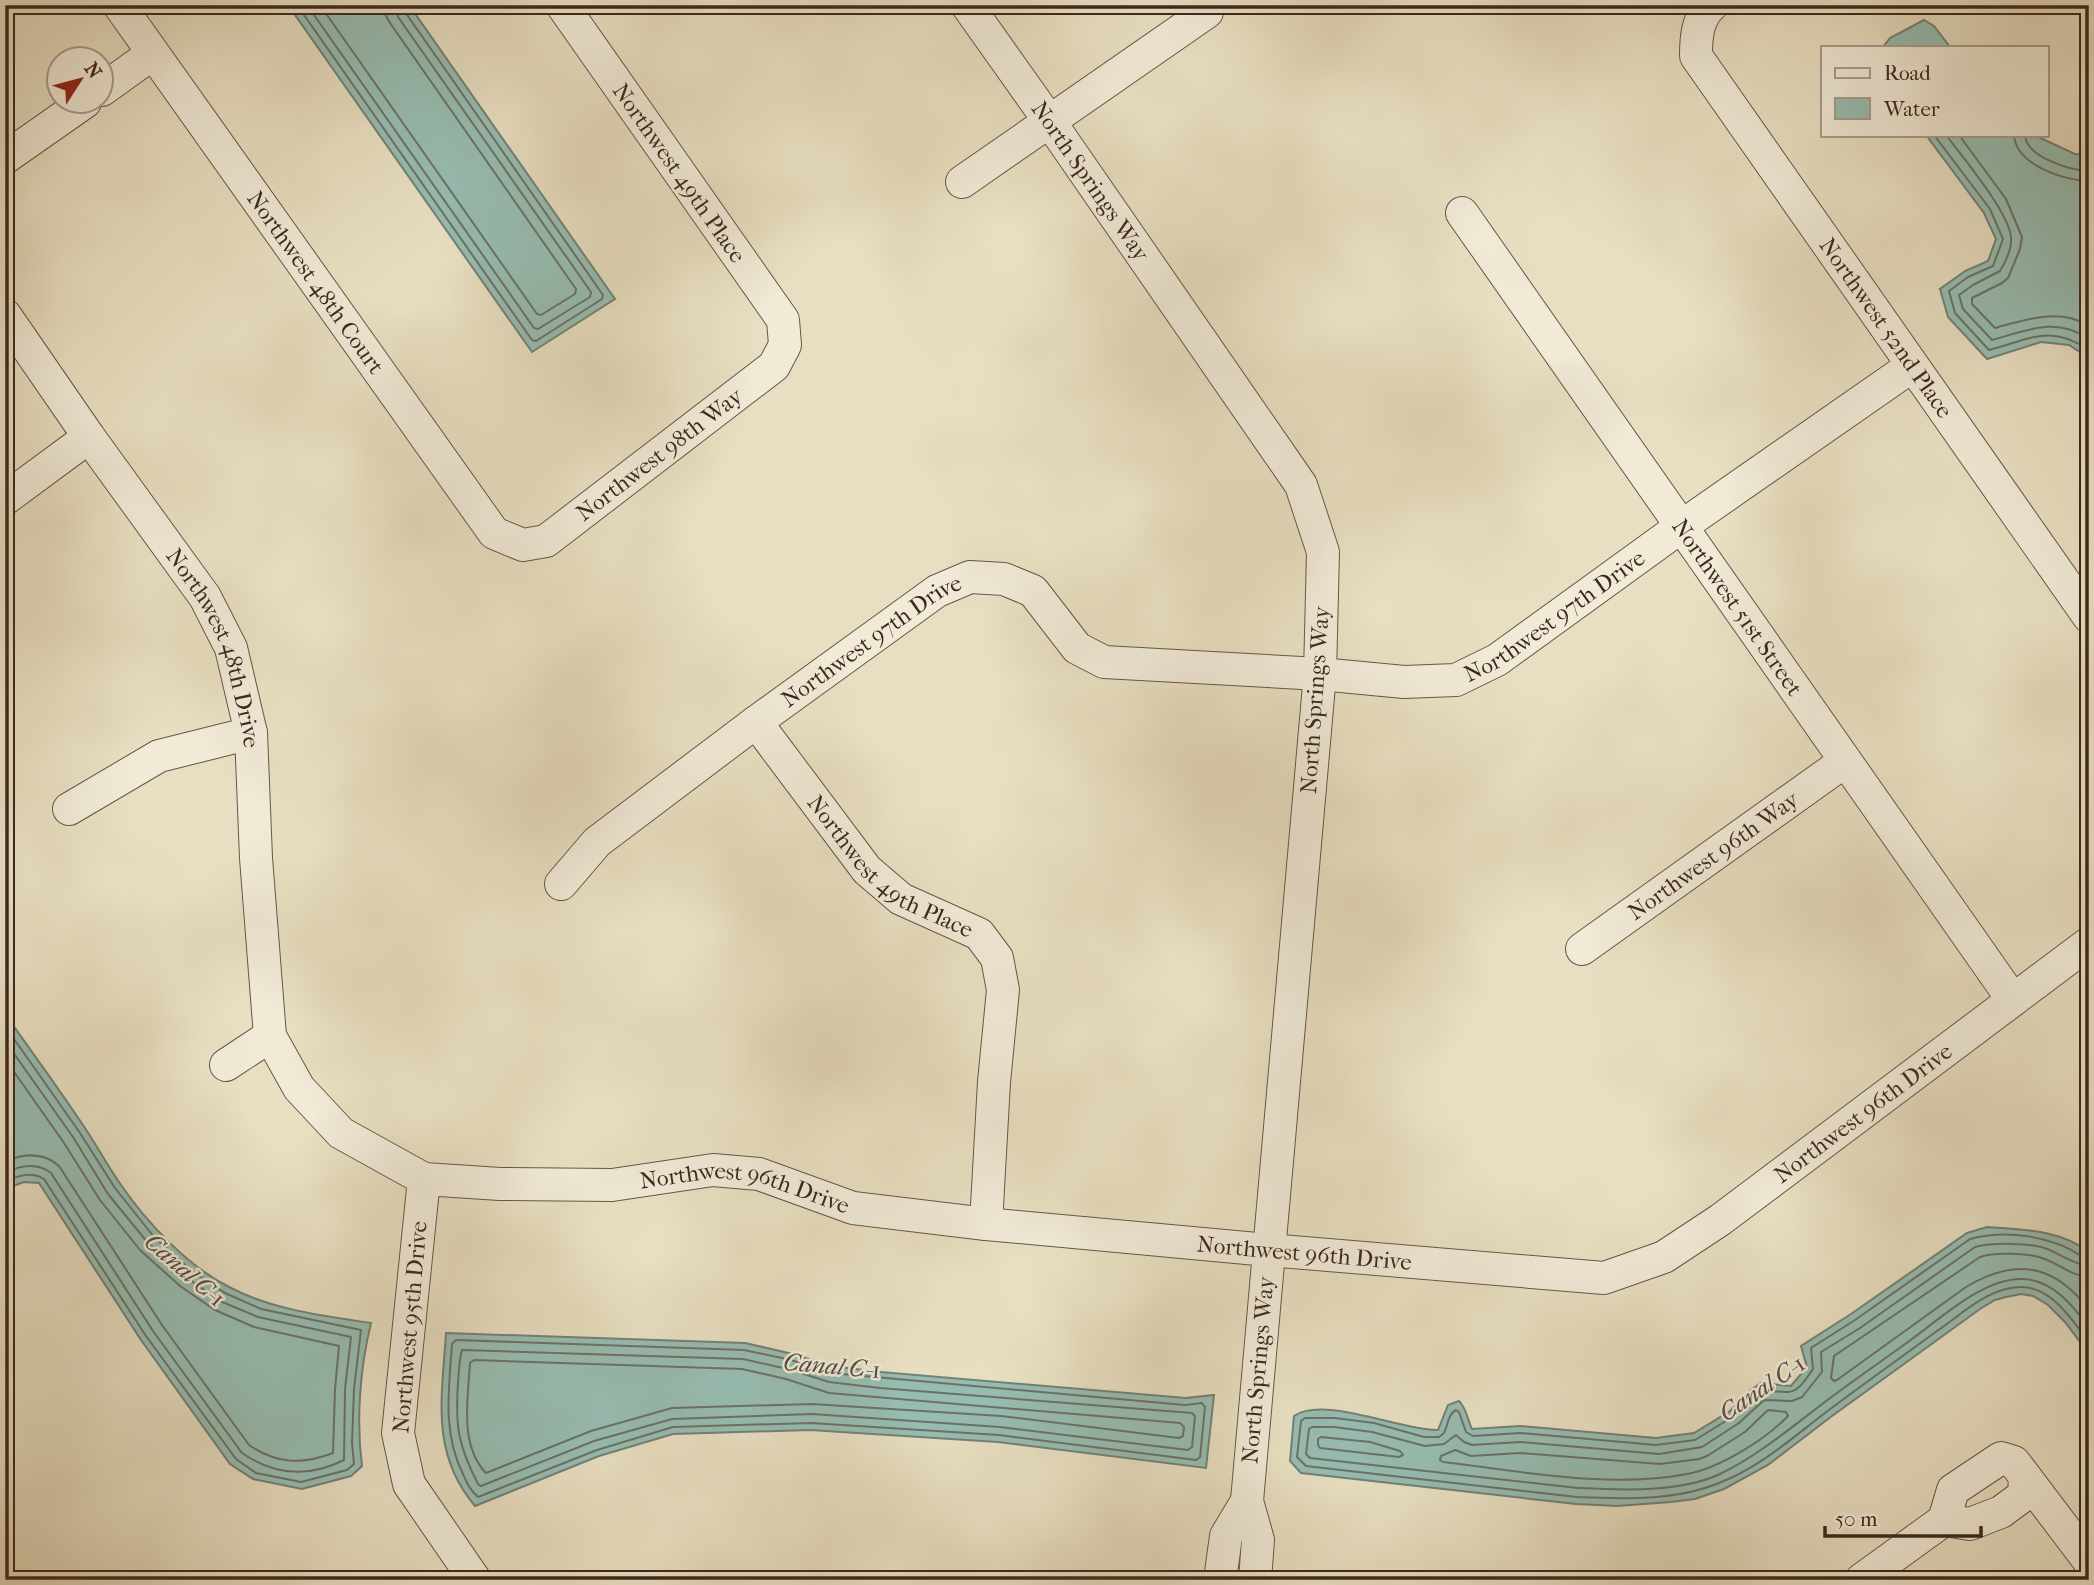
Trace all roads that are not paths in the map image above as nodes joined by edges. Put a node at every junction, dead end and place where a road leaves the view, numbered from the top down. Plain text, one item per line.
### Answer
1 (119, 5) edge
2 (562, 5) edge
3 (967, 5) edge
4 (1712, 5) edge
5 (1207, 12) dead end
6 (152, 54) junction
7 (116, 80) edge
8 (65, 116) edge
9 (1050, 122) junction
10 (5, 158) edge
11 (962, 183) dead end
12 (1462, 213) dead end
13 (5, 315) edge
14 (785, 345) joint
15 (1912, 366) junction
16 (89, 437) junction
17 (5, 499) edge
18 (1682, 526) junction
19 (523, 545) joint
20 (2089, 617) edge
21 (1320, 674) junction
22 (756, 722) junction
23 (251, 733) junction
24 (1844, 762) junction
25 (69, 808) dead end
26 (561, 884) dead end
27 (2089, 943) edge
28 (1582, 949) dead end
29 (2014, 1000) junction
30 (270, 1036) junction
31 (226, 1065) dead end
32 (424, 1179) junction
33 (986, 1224) junction
34 (1268, 1250) junction
35 (2025, 1477) junction
36 (1247, 1501) junction
37 (1944, 1520) junction
38 (2089, 1561) edge
39 (475, 1580) edge
40 (1220, 1580) edge
41 (1255, 1580) edge
42 (1861, 1580) edge

1 - 6 street, Northwest 48th Court
2 - 14 street, Northwest 49th Place
3 - 9 street, North Springs Way
4 - 15 street, Northwest 52nd Place
5 - 9 street
6 - 7 street
6 - 19 street, Northwest 48th Court
8 - 10 street
9 - 11 street
9 - 21 street, North Springs Way
12 - 18 street, Northwest 51st Street
13 - 16 street, Northwest 48th Drive
14 - 19 street, Northwest 98th Way
15 - 18 street, Northwest 97th Drive
15 - 20 street, Northwest 52nd Place
16 - 17 street
16 - 23 street, Northwest 48th Drive
18 - 21 street, Northwest 97th Drive
18 - 24 street, Northwest 51st Street
21 - 22 street, Northwest 97th Drive
21 - 34 street, North Springs Way
22 - 26 street, Northwest 97th Drive
22 - 33 street, Northwest 49th Place
23 - 25 street
23 - 30 street, Northwest 48th Drive
24 - 28 street, Northwest 96th Way
24 - 29 street, Northwest 51st Street
27 - 29 street, Northwest 96th Drive
29 - 34 street, Northwest 96th Drive
30 - 31 street
30 - 32 street, Northwest 48th Drive
32 - 33 street, Northwest 96th Drive
32 - 39 street, Northwest 95th Drive
33 - 34 street, Northwest 96th Drive
34 - 36 street, North Springs Way
35 - 37 street
35 - 37 street
35 - 38 street
36 - 40 street, North Springs Way
36 - 41 street, North Springs Way
37 - 42 street

